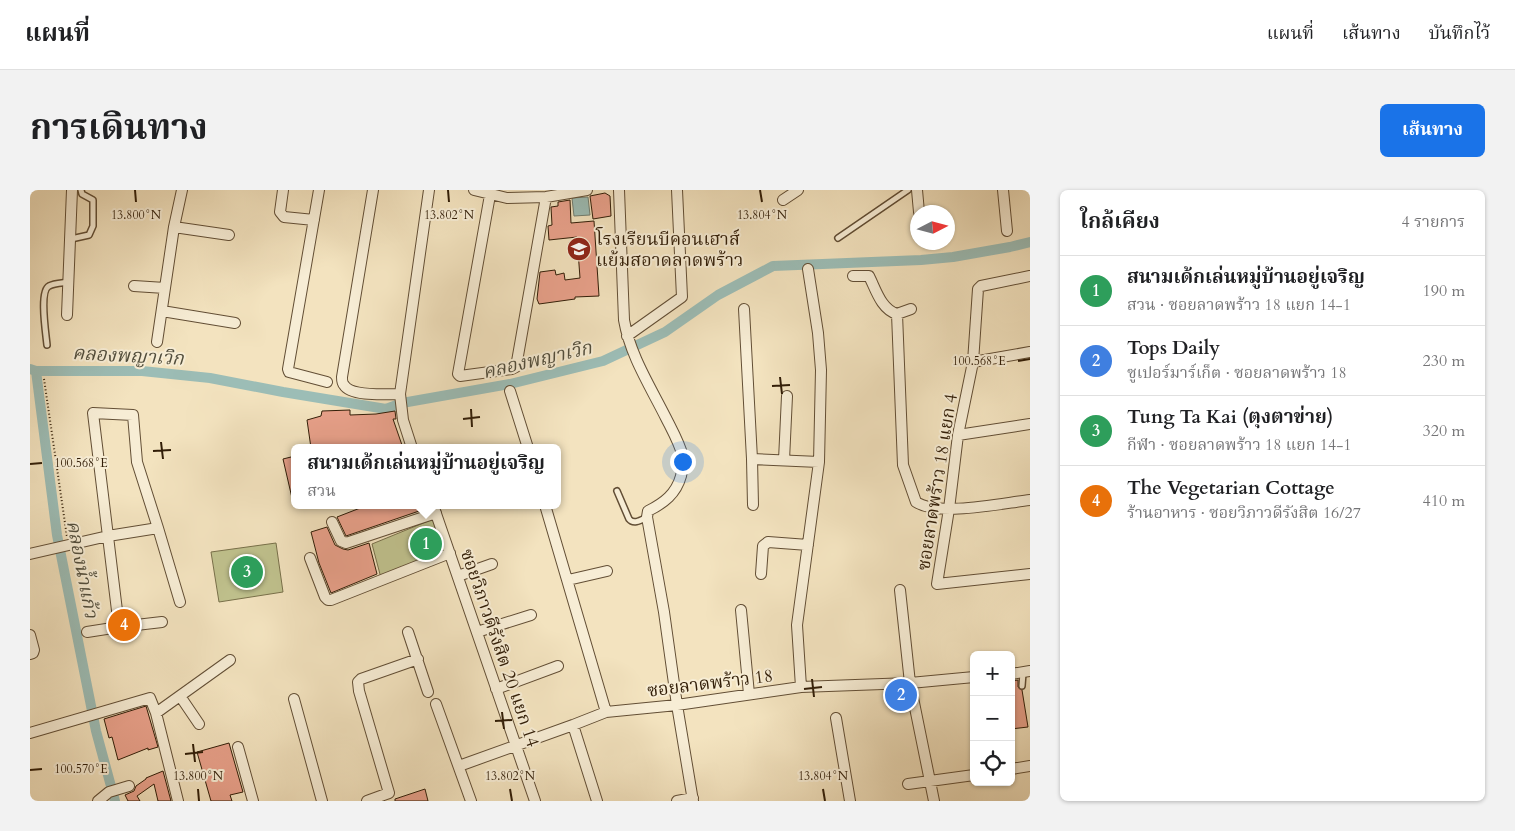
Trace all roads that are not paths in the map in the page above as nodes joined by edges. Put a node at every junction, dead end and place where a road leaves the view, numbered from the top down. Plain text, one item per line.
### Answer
1 (72, 190) edge
2 (81, 190) edge
3 (182, 190) edge
4 (283, 190) edge
5 (318, 190) edge
6 (374, 190) edge
7 (429, 190) edge
8 (474, 190) edge
9 (587, 190) edge
10 (619, 190) edge
11 (677, 190) edge
12 (798, 190) edge
13 (908, 190) edge
14 (917, 190) edge
15 (1003, 190) edge
16 (490, 195) junction
17 (546, 197) junction
18 (783, 200) dead end
19 (918, 205) edge
20 (314, 220) junction
21 (174, 227) junction
22 (1007, 231) dead end
23 (229, 235) dead end
24 (838, 238) dead end
25 (71, 239) junction
26 (808, 268) dead end
27 (853, 276) dead end
28 (1030, 276) edge
29 (69, 282) junction
30 (134, 286) dead end
31 (165, 288) junction
32 (744, 309) dead end
33 (911, 309) dead end
34 (162, 311) junction
35 (897, 314) junction
36 (68, 315) dead end
37 (235, 323) dead end
38 (626, 336) junction
39 (157, 342) dead end
40 (47, 345) dead end
41 (1030, 352) edge
42 (973, 362) junction
43 (327, 382) dead end
44 (510, 391) dead end
45 (400, 394) junction
46 (787, 396) dead end
47 (1030, 424) edge
48 (958, 435) junction
49 (411, 444) edge
50 (527, 444) edge
51 (752, 459) junction
52 (784, 460) junction
53 (819, 462) junction
54 (617, 491) dead end
55 (1030, 500) edge
56 (753, 505) dead end
57 (435, 509) edge
58 (547, 509) edge
59 (949, 509) junction
60 (647, 518) junction
61 (332, 522) dead end
62 (158, 528) junction
63 (108, 536) junction
64 (808, 545) junction
65 (450, 553) junction
66 (30, 554) edge
67 (310, 558) dead end
68 (492, 564) dead end
69 (607, 572) dead end
70 (761, 574) dead end
71 (1030, 574) edge
72 (458, 576) junction
73 (568, 580) junction
74 (900, 590) dead end
75 (180, 602) dead end
76 (741, 610) dead end
77 (531, 615) dead end
78 (162, 622) dead end
79 (118, 627) junction
80 (87, 632) dead end
81 (408, 632) dead end
82 (477, 632) junction
83 (30, 635) edge
84 (30, 654) edge
85 (418, 659) junction
86 (230, 660) dead end
87 (558, 666) dead end
88 (1027, 672) edge
89 (970, 677) edge
90 (910, 683) junction
91 (1022, 686) dead end
92 (800, 687) junction
93 (496, 688) junction
94 (428, 692) dead end
95 (749, 694) junction
96 (180, 696) junction
97 (294, 698) dead end
98 (436, 704) dead end
99 (677, 704) junction
100 (606, 712) junction
101 (156, 713) junction
102 (836, 718) dead end
103 (199, 724) dead end
104 (573, 725) junction
105 (30, 733) edge
106 (516, 745) junction
107 (238, 747) dead end
108 (459, 766) junction
109 (1030, 766) edge
110 (1015, 768) edge
111 (970, 776) edge
112 (931, 781) junction
113 (908, 784) dead end
114 (129, 786) dead end
115 (391, 797) edge
116 (693, 800) edge
117 (98, 801) edge
118 (178, 801) edge
119 (252, 801) edge
120 (322, 801) edge
121 (367, 801) edge
122 (471, 801) edge
123 (535, 801) edge
124 (597, 801) edge
125 (677, 801) edge
126 (850, 801) edge
127 (934, 801) edge

1 - 25 street
2 - 25 lane
3 - 21 street
4 - 20 street
5 - 20 street
6 - 45 street
7 - 45 street
8 - 16 street
9 - 17 street
10 - 38 street
11 - 38 street
12 - 18 street
13 - 24 lane
14 - 19 street
15 - 22 street
16 - 17 street
16 - 17 street
20 - 43 street
21 - 23 street
21 - 31 street
25 - 29 street
26 - 53 street
27 - 35 street
28 - 42 street, ซอยลาดพร้าว 18 แยก 4
29 - 36 street
29 - 40 lane
30 - 31 street
31 - 34 street
32 - 51 street
33 - 35 street
34 - 37 street
34 - 39 street
35 - 59 street
38 - 60 street
41 - 42 street
42 - 48 street, ซอยลาดพร้าว 18 แยก 4
44 - 50 street
45 - 49 street
46 - 52 street
47 - 48 street
48 - 59 street, ซอยลาดพร้าว 18 แยก 4
51 - 52 street
51 - 56 street
52 - 53 street
53 - 64 street
54 - 60 lane
55 - 59 street
57 - 61 street
57 - 65 street, ซอยวิภาวดีรังสิต 20 แยก 14
58 - 73 street
59 - 71 street, ซอยลาดพร้าว 18 แยก 4
60 - 99 street
62 - 63 street
62 - 63 street
62 - 75 street
63 - 66 street
63 - 79 street
64 - 70 street
64 - 92 street
65 - 67 street
65 - 72 street, ซอยวิภาวดีรังสิต 20 แยก 14
68 - 72 street
69 - 73 street
72 - 82 street, ซอยวิภาวดีรังสิต 20 แยก 14
73 - 100 street
74 - 90 street
76 - 95 street
77 - 82 street
78 - 79 street
79 - 80 street
81 - 85 street
82 - 93 street, ซอยวิภาวดีรังสิต 20 แยก 14
83 - 84 street
85 - 94 street
85 - 115 street
86 - 96 street
87 - 93 street
88 - 91 lane
89 - 90 street, ซอยลาดพร้าว 18
90 - 92 street, ซอยลาดพร้าว 18
90 - 112 street
92 - 95 street, ซอยลาดพร้าว 18
93 - 106 street, ซอยวิภาวดีรังสิต 20 แยก 14
95 - 99 street, ซอยลาดพร้าว 18
96 - 101 street
96 - 103 street
97 - 120 street
98 - 108 street
99 - 100 street, ซอยลาดพร้าว 18
99 - 116 street
100 - 104 street, ซอยลาดพร้าว 18
101 - 105 street
101 - 118 street
102 - 126 street
104 - 106 street, ซอยลาดพร้าว 18
104 - 124 street
106 - 108 street, ซอยลาดพร้าว 18
106 - 123 street, ซอยวิภาวดีรังสิต 20 แยก 14
107 - 119 street
108 - 122 street
109 - 110 street
111 - 112 street
112 - 113 street
112 - 127 street
114 - 117 street
115 - 121 street
116 - 125 street

